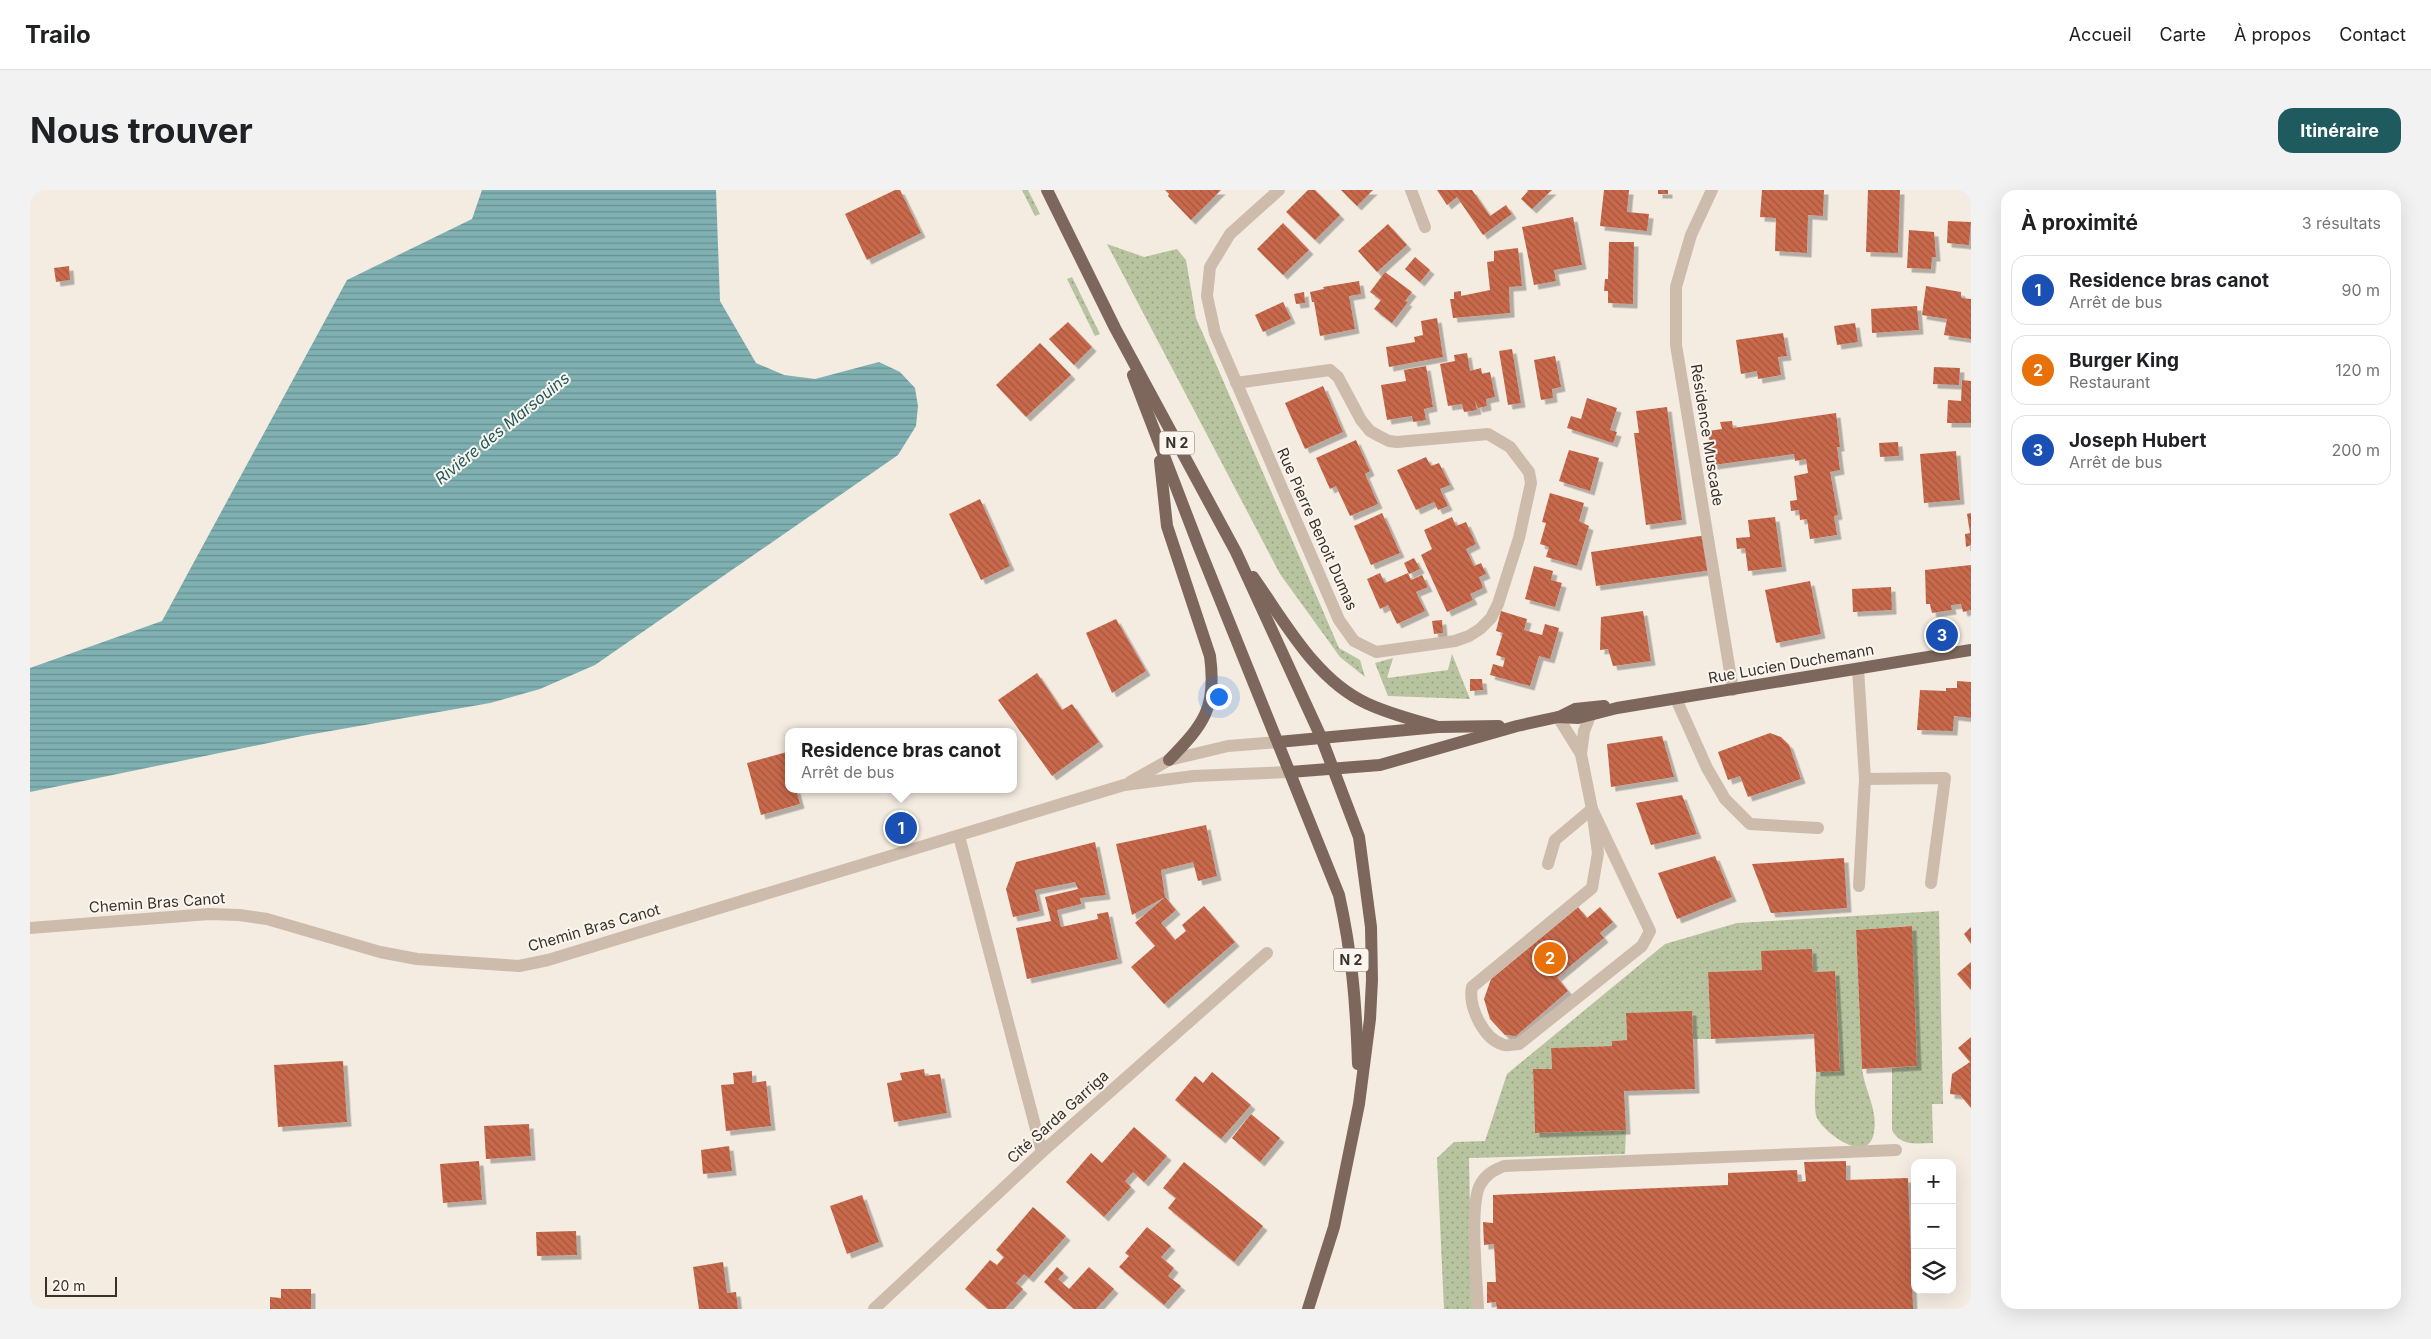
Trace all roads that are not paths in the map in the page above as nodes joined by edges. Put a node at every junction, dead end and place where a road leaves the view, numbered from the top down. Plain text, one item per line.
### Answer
1 (1047, 190) edge
2 (1279, 190) edge
3 (1411, 190) edge
4 (1712, 190) edge
5 (1425, 227) dead end
6 (1118, 334) junction
7 (1236, 383) junction
8 (1158, 444) junction
9 (1236, 552) junction
10 (1971, 650) edge
11 (1858, 669) junction
12 (1733, 690) junction
13 (1676, 699) junction
14 (1617, 708) junction
15 (1590, 716) junction
16 (1558, 718) junction
17 (1516, 726) junction
18 (1438, 727) junction
19 (1321, 737) junction
20 (1278, 742) junction
21 (1581, 754) junction
22 (1169, 760) junction
23 (1334, 769) junction
24 (1290, 772) junction
25 (1865, 779) junction
26 (1124, 785) junction
27 (1592, 809) junction
28 (1818, 828) dead end
29 (959, 836) junction
30 (1548, 864) dead end
31 (1931, 883) dead end
32 (1859, 886) dead end
33 (30, 928) edge
34 (1267, 953) dead end
35 (1359, 1104) junction
36 (1896, 1150) dead end
37 (1042, 1152) junction
38 (874, 1309) edge
39 (1308, 1309) edge
40 (1478, 1309) edge

1 - 6 main road, N 2
2 - 7 street, Rue Pierre Benoit Dumas
3 - 5 street
4 - 12 street, Résidence Muscade
6 - 8 main road, N 2
6 - 9 main road, N 2
7 - 7 street, Rue Pierre Benoit Dumas
8 - 20 main road, N 2
8 - 22 main road
9 - 18 main road
9 - 19 main road, N 2
10 - 11 main road, Rue Lucien Duchemann
11 - 12 main road, Rue Lucien Duchemann
11 - 25 street
12 - 13 main road, Rue Lucien Duchemann
13 - 14 main road, Rue Lucien Duchemann
13 - 28 street
14 - 15 main road, Rue Lucien Duchemann
14 - 16 main road, Rue Lucien Duchemann
15 - 16 main road, Rue Lucien Duchemann
15 - 21 street
16 - 17 main road, Rue Lucien Duchemann
16 - 21 street
17 - 18 main road, Rue Lucien Duchemann
17 - 23 main road, Rue Lucien Duchemann
18 - 19 main road, Rue Lucien Duchemann
19 - 20 main road, Rue Lucien Duchemann
19 - 23 main road, N 2
20 - 22 street, Chemin Bras Canot
20 - 24 main road, N 2
21 - 27 street
22 - 26 street, Chemin Bras Canot
23 - 24 main road, Rue Lucien Duchemann
23 - 35 main road, N 2
24 - 26 street, Chemin Bras Canot
24 - 35 main road, N 2
25 - 31 street
25 - 32 street
26 - 29 street, Chemin Bras Canot
27 - 27 street
27 - 30 street
29 - 33 street, Chemin Bras Canot
29 - 37 street
34 - 37 street, Cité Sarda Garriga
35 - 39 main road, N 2
36 - 40 street
37 - 38 street, Cité Sarda Garriga

